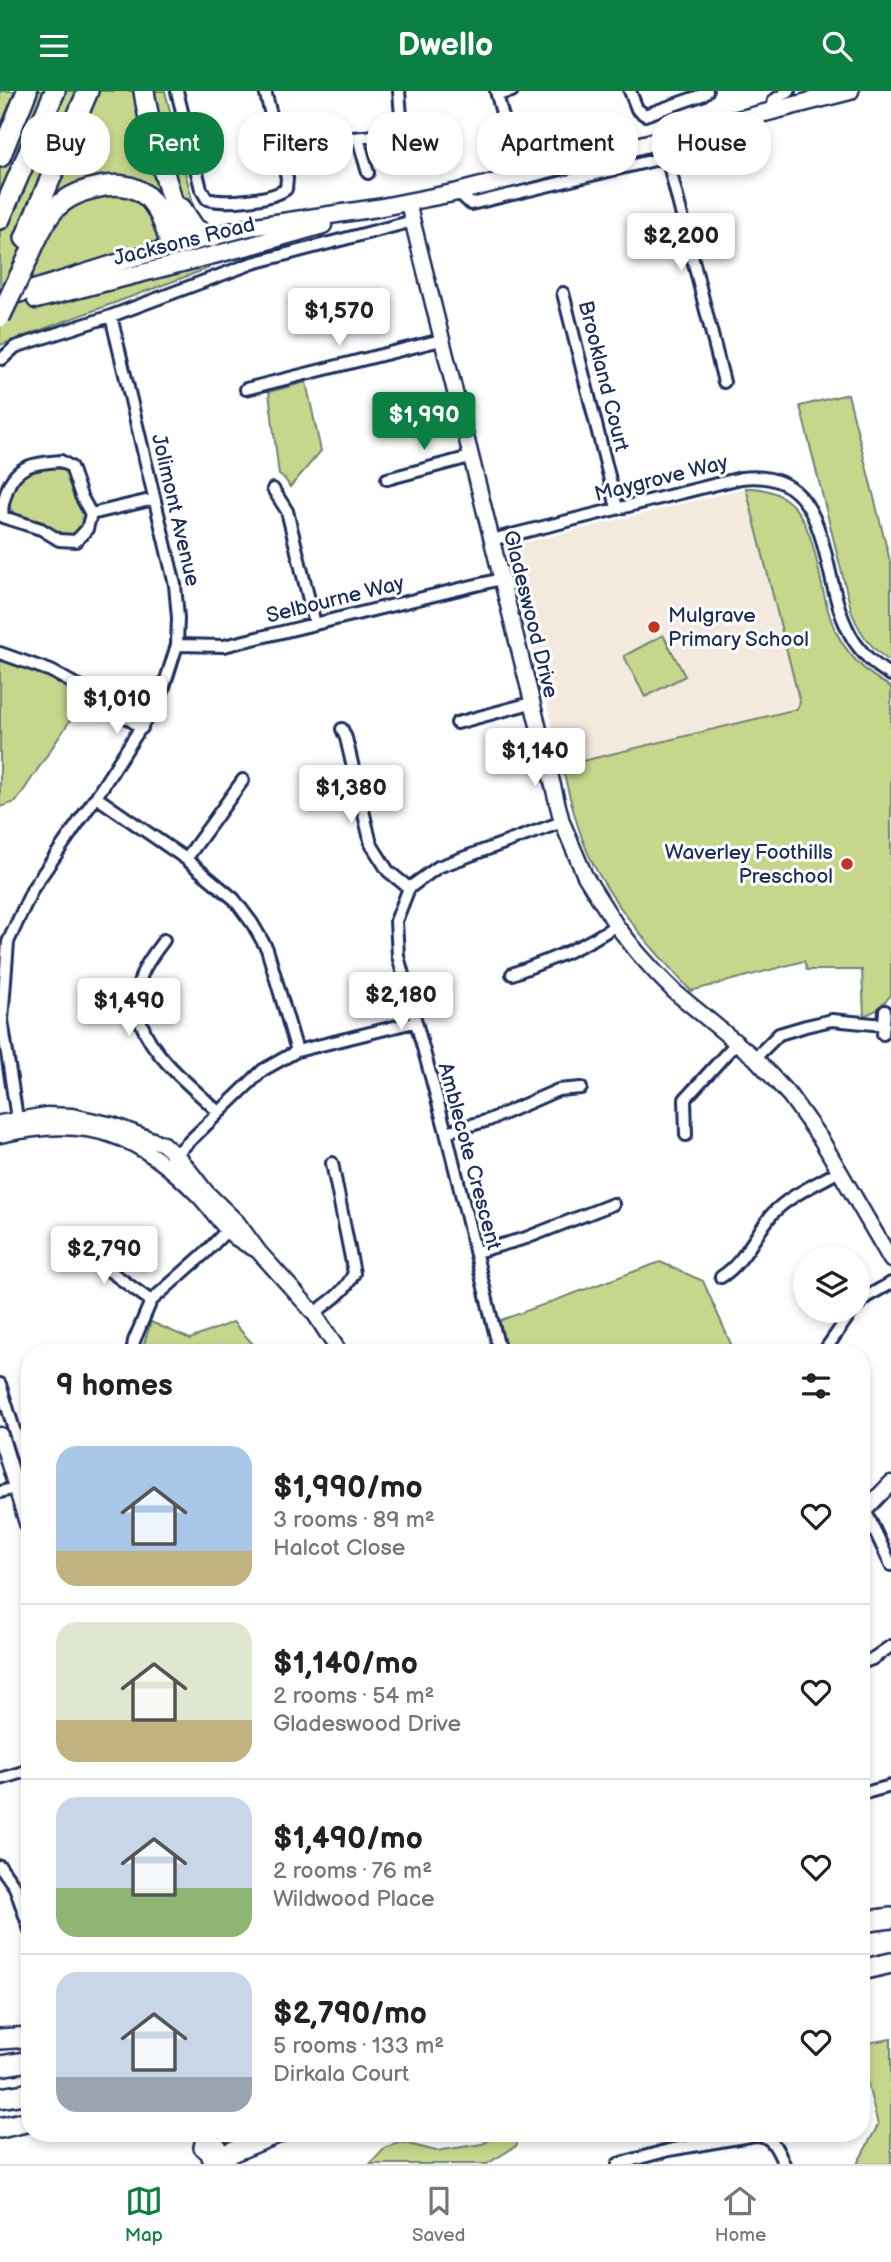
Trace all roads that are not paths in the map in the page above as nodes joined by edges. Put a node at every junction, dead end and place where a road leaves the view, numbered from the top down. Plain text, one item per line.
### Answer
1 (27, 91) edge
2 (55, 91) edge
3 (88, 91) edge
4 (144, 91) edge
5 (177, 91) edge
6 (265, 91) edge
7 (400, 91) edge
8 (512, 91) edge
9 (630, 91) edge
10 (707, 91) edge
11 (789, 91) edge
12 (842, 92) edge
13 (497, 93) edge
14 (772, 110) junction
15 (147, 112) edge
16 (270, 112) edge
17 (401, 112) edge
18 (764, 112) edge
19 (367, 137) edge
20 (353, 138) edge
21 (358, 138) junction
22 (652, 142) edge
23 (0, 157) edge
24 (652, 161) edge
25 (367, 170) edge
26 (163, 175) edge
27 (164, 175) edge
28 (287, 175) edge
29 (672, 175) edge
30 (519, 177) junction
31 (458, 192) junction
32 (408, 203) junction
33 (377, 208) junction
34 (0, 219) edge
35 (413, 221) junction
36 (212, 237) junction
37 (180, 254) junction
38 (17, 270) junction
39 (563, 293) dead end
40 (0, 299) edge
41 (0, 309) edge
42 (111, 316) junction
43 (0, 317) edge
44 (441, 340) junction
45 (2, 359) dead end
46 (724, 382) dead end
47 (246, 389) dead end
48 (470, 457) junction
49 (387, 479) dead end
50 (273, 489) dead end
51 (154, 499) junction
52 (617, 508) junction
53 (91, 514) junction
54 (491, 540) junction
55 (501, 579) junction
56 (315, 624) junction
57 (177, 645) junction
58 (0, 653) edge
59 (891, 674) edge
60 (531, 703) junction
61 (457, 723) dead end
62 (142, 728) junction
63 (342, 729) dead end
64 (243, 780) dead end
65 (96, 797) junction
66 (562, 822) junction
67 (186, 859) junction
68 (409, 888) junction
69 (615, 925) junction
70 (164, 940) dead end
71 (4, 941) edge
72 (512, 974) dead end
73 (886, 1011) dead end
74 (414, 1022) junction
75 (736, 1042) junction
76 (297, 1051) junction
77 (755, 1058) junction
78 (582, 1088) dead end
79 (218, 1112) junction
80 (0, 1123) edge
81 (18, 1125) junction
82 (446, 1132) junction
83 (0, 1135) edge
84 (686, 1135) dead end
85 (171, 1159) junction
86 (332, 1163) dead end
87 (839, 1171) junction
88 (613, 1205) dead end
89 (232, 1225) junction
90 (885, 1236) edge
91 (75, 1246) dead end
92 (476, 1252) junction
93 (891, 1260) edge
94 (721, 1277) dead end
95 (891, 1283) edge
96 (870, 1295) edge
97 (151, 1301) junction
98 (314, 1313) junction
99 (844, 1323) edge
100 (134, 1344) edge
101 (334, 1344) edge
102 (498, 1344) edge
103 (829, 1344) edge
104 (0, 1384) edge
105 (0, 1435) edge
106 (21, 1475) edge
107 (21, 1480) edge
108 (891, 1483) edge
109 (21, 1485) edge
110 (0, 1492) edge
111 (870, 1503) edge
112 (870, 1524) edge
113 (891, 1565) edge
114 (891, 1646) edge
115 (870, 1660) edge
116 (21, 1773) edge
117 (0, 1779) edge
118 (891, 1786) edge
119 (870, 1792) edge
120 (0, 1866) edge
121 (21, 1904) edge
122 (888, 1919) edge
123 (870, 1920) edge
124 (870, 1961) edge
125 (891, 1961) edge
126 (870, 1967) edge
127 (21, 2038) edge
128 (0, 2039) edge
129 (21, 2062) edge
130 (0, 2066) edge
131 (21, 2094) edge
132 (0, 2098) edge
133 (21, 2123) edge
134 (0, 2128) edge
135 (242, 2142) edge
136 (268, 2142) edge
137 (715, 2142) edge
138 (777, 2142) edge
139 (212, 2149) edge
140 (238, 2164) edge
141 (618, 2164) edge
142 (783, 2164) edge

1 - 23 highway
2 - 34 highway
3 - 38 highway
4 - 15 highway
5 - 28 street
6 - 16 street
7 - 17 street
8 - 13 street
9 - 10 street
11 - 14 street
12 - 14 main road, Jacksons Road
13 - 30 street
14 - 18 main road, Jacksons Road
19 - 21 street
20 - 21 street
21 - 25 street
22 - 30 main road, Jacksons Road
24 - 31 street
26 - 37 highway
27 - 36 highway
29 - 46 street
30 - 31 main road, Jacksons Road
31 - 32 main road, Jacksons Road
32 - 33 main road, Jacksons Road
32 - 35 street, Gladeswood Drive
33 - 36 main road, Jacksons Road
33 - 37 main road, Jacksons Road
35 - 42 street
35 - 44 street, Gladeswood Drive
36 - 37 main road, Jacksons Road
37 - 38 highway
37 - 40 main road, Jacksons Road
37 - 41 main road, Jacksons Road
38 - 40 highway
38 - 43 highway, bridge
39 - 52 street, Brookland Court
42 - 45 street
42 - 51 street, Jolimont Avenue
44 - 47 street
44 - 48 street, Gladeswood Drive
48 - 49 street
48 - 54 street, Gladeswood Drive
50 - 56 street
51 - 53 street
51 - 57 street, Jolimont Avenue
52 - 54 street, Maygrove Way
52 - 59 street, Maygrove Way
53 - 53 street
54 - 55 street, Gladeswood Drive
55 - 56 street, Selbourne Way
55 - 60 street, Gladeswood Drive
56 - 57 street, Selbourne Way
57 - 62 street, Jolimont Avenue
58 - 62 street
60 - 61 street
60 - 66 street, Gladeswood Drive
62 - 65 street, Jolimont Avenue
63 - 68 street
64 - 67 street
65 - 67 street
65 - 71 street, Jolimont Avenue
66 - 68 street
66 - 69 street, Gladeswood Drive
67 - 76 street
68 - 74 street, Amblecote Crescent
69 - 72 street
69 - 75 street, Gladeswood Drive
70 - 79 street
71 - 81 street, Jolimont Avenue
73 - 77 street
74 - 76 street
74 - 82 street, Amblecote Crescent
75 - 77 street, Gladeswood Drive
75 - 84 street
76 - 79 street
77 - 87 street, Gladeswood Drive
78 - 82 street
79 - 85 street
80 - 81 street
81 - 83 street
81 - 85 street
82 - 92 street, Amblecote Crescent
85 - 89 street
86 - 98 street
87 - 90 street, Gladeswood Drive
87 - 94 street
88 - 92 street
89 - 97 street
89 - 98 street
90 - 93 street, Gladeswood Drive
91 - 97 street
92 - 102 street, Amblecote Crescent
95 - 96 street
97 - 100 street
98 - 101 street
99 - 103 street
104 - 106 street
105 - 107 street
108 - 111 street
109 - 110 street
112 - 113 street
114 - 115 street
116 - 117 street
118 - 119 street
120 - 121 street
122 - 123 highway
124 - 125 highway
125 - 126 highway
127 - 128 highway
129 - 130 highway
131 - 132 highway
133 - 134 highway
135 - 139 highway
136 - 140 highway
137 - 141 street
138 - 142 street

